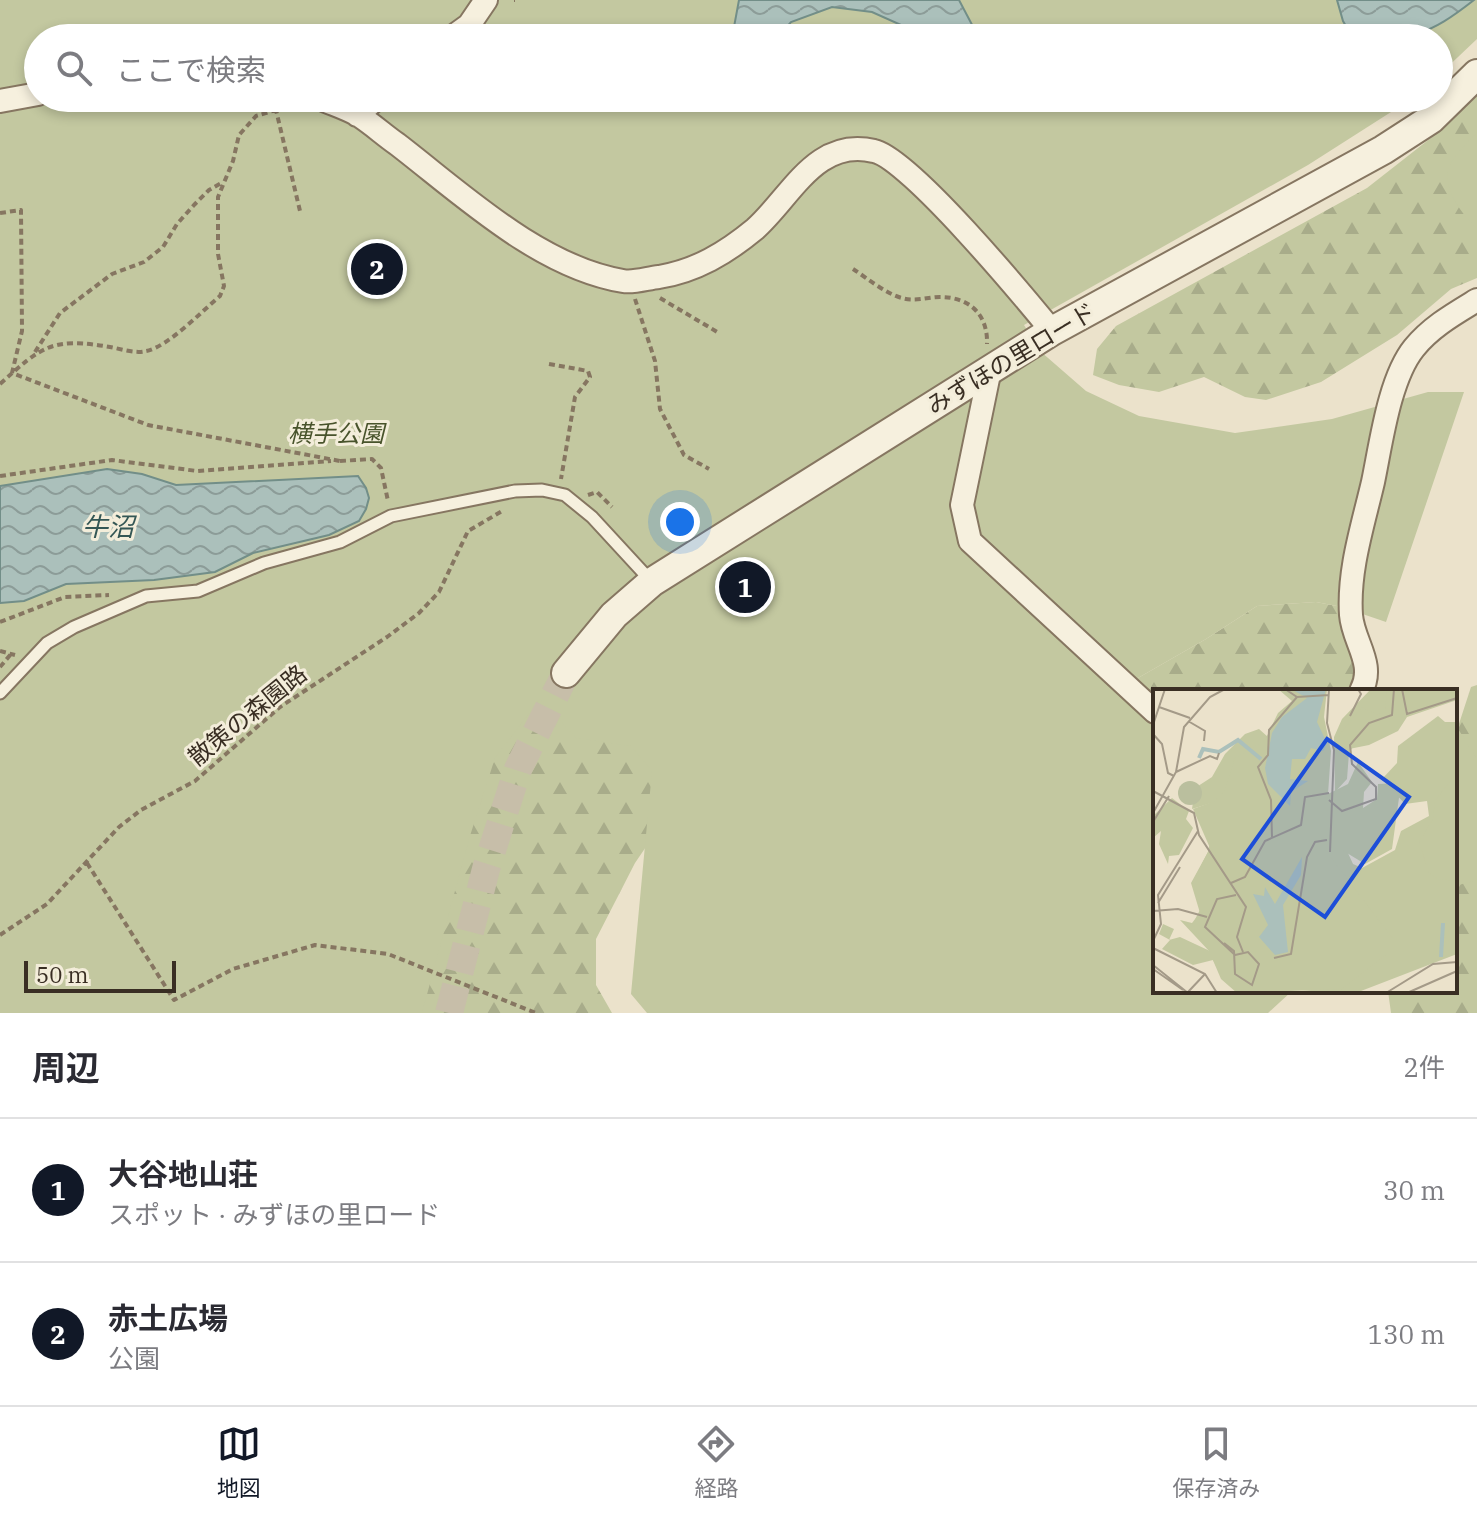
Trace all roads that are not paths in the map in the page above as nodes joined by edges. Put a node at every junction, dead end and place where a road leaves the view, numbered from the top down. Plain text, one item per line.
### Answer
1 (486, 0) edge
2 (470, 24) edge
3 (1477, 74) edge
4 (24, 97) edge
5 (1453, 97) edge
6 (0, 101) edge
7 (350, 112) edge
8 (361, 112) edge
9 (1438, 112) edge
10 (357, 115) junction
11 (1477, 300) edge
12 (1052, 331) junction
13 (982, 374) junction
14 (652, 582) junction
15 (566, 673) tunnel mouth
16 (1362, 689) edge
17 (0, 693) edge
18 (1153, 710) edge

1 - 2 street
3 - 5 street, みずほの里ロード
4 - 6 street
7 - 10 street
8 - 10 street
9 - 12 street, みずほの里ロード
10 - 12 street
11 - 16 street
12 - 13 street, みずほの里ロード
13 - 14 street, みずほの里ロード
13 - 18 street
14 - 15 street, みずほの里ロード
14 - 17 lane

